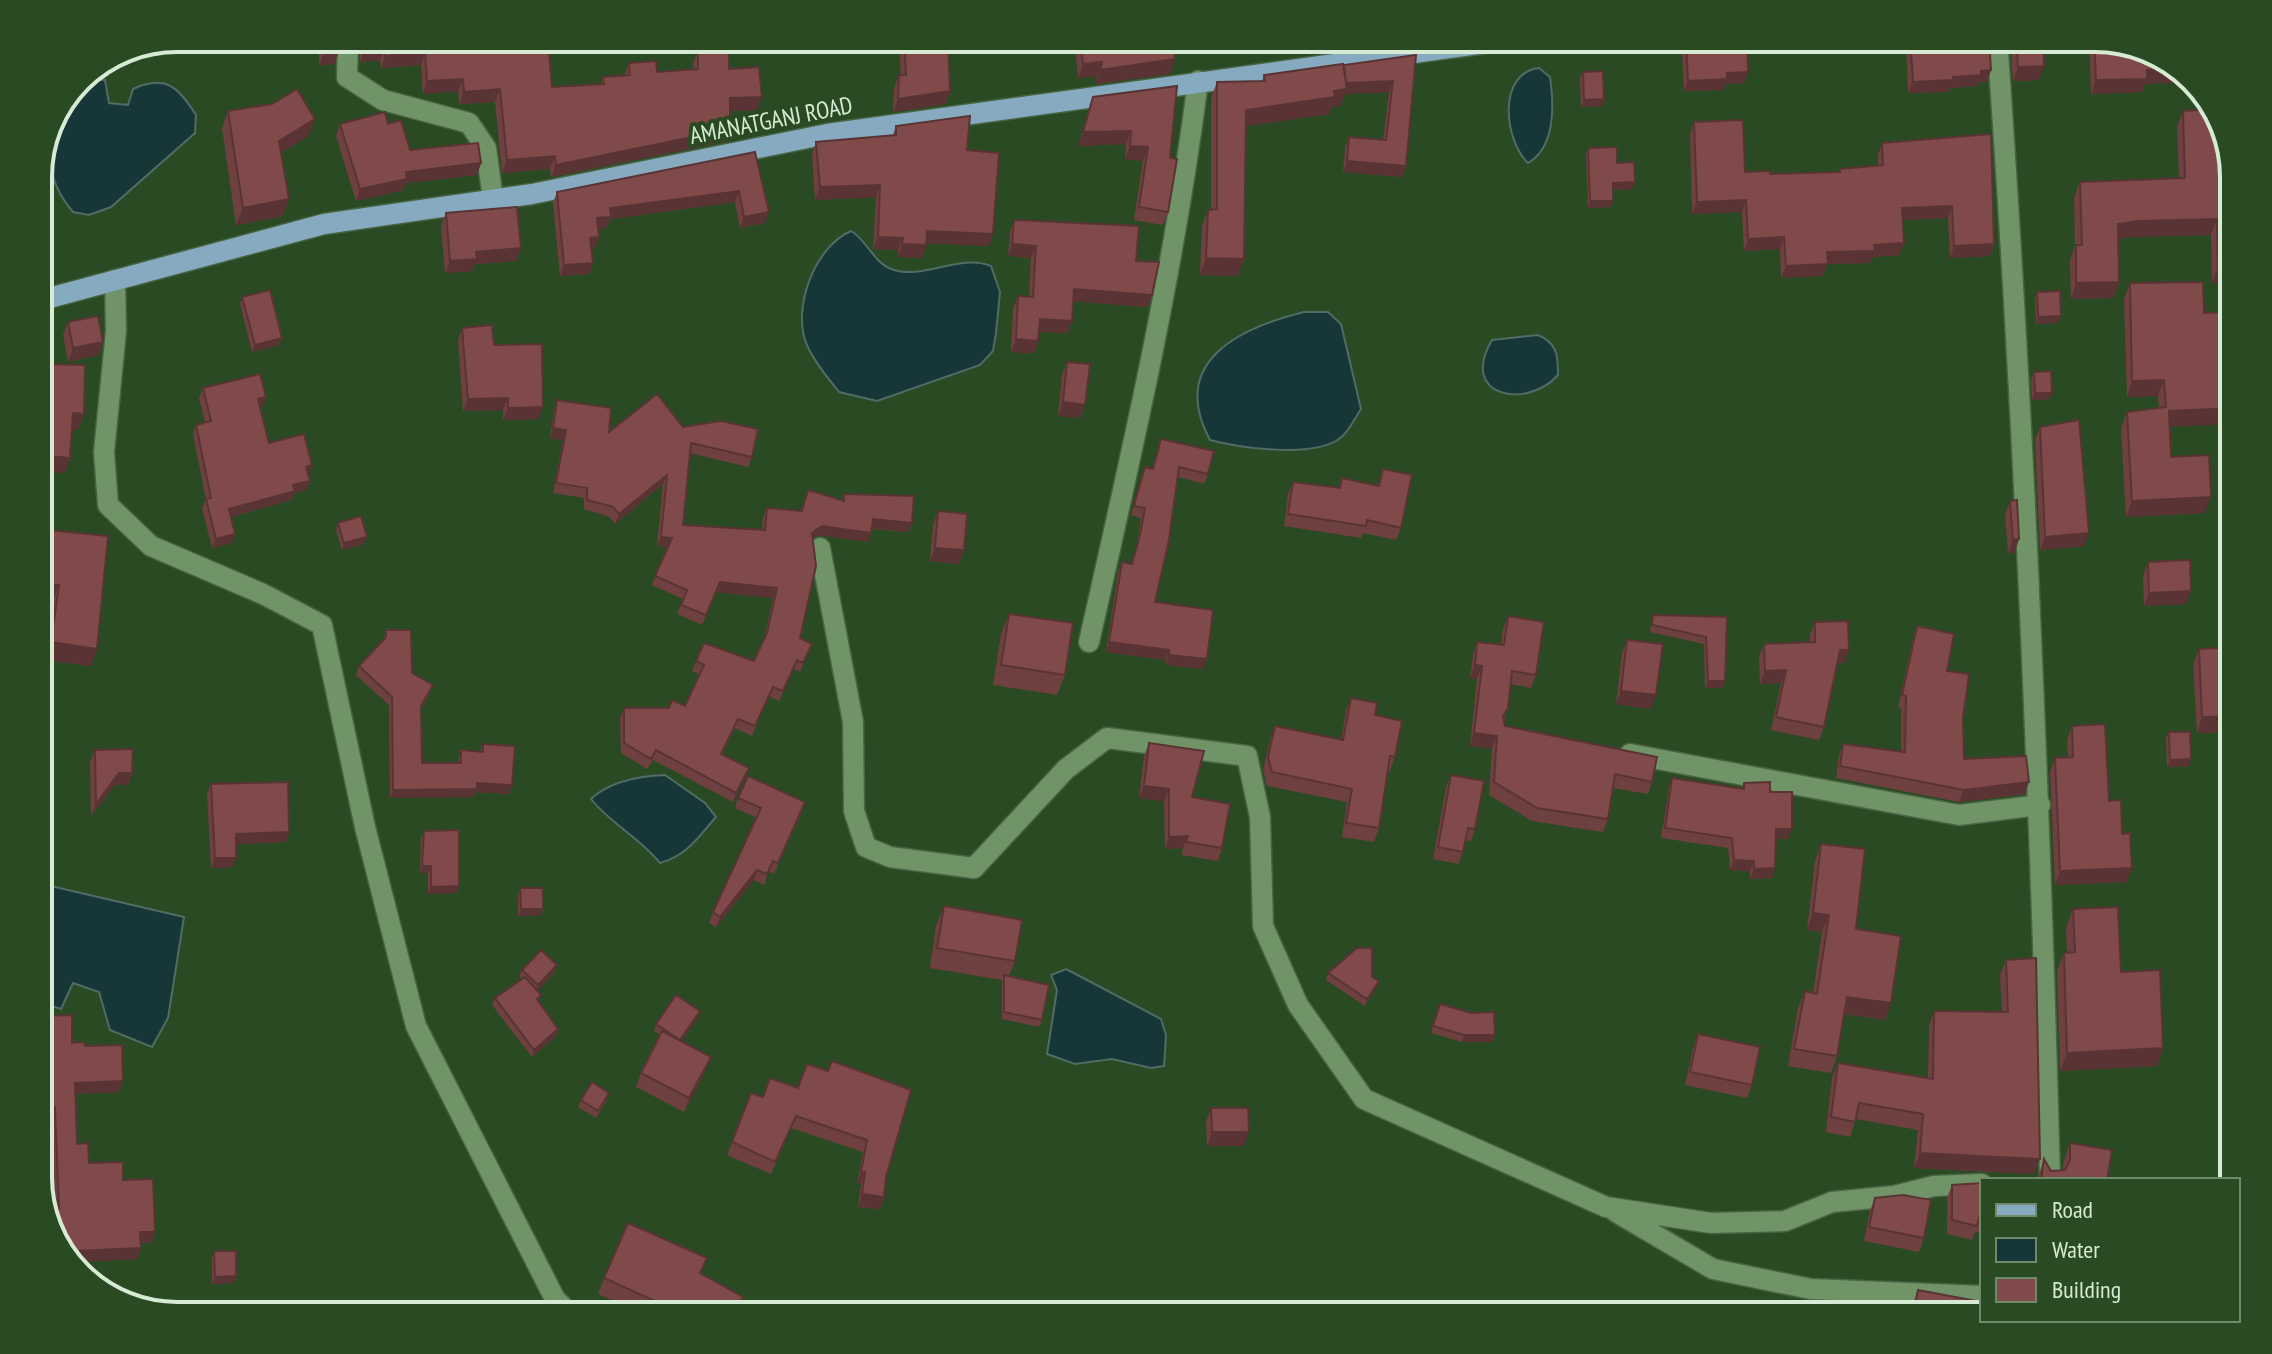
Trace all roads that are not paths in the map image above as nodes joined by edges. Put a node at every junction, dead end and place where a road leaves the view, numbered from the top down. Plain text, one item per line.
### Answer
1 (348, 52) edge
2 (1417, 52) edge
3 (1998, 52) edge
4 (1198, 81) junction
5 (493, 199) junction
6 (115, 280) junction
7 (52, 297) edge
8 (820, 548) dead end
9 (1089, 642) dead end
10 (1611, 751) edge
11 (2040, 805) junction
12 (2050, 1178) edge
13 (1980, 1184) edge
14 (1606, 1207) junction
15 (1980, 1296) edge
16 (558, 1302) edge

1 - 5 street
2 - 4 main road, AMANATGANJ ROAD
3 - 11 street
4 - 5 main road, AMANATGANJ ROAD
4 - 9 street
5 - 6 main road, AMANATGANJ ROAD
6 - 7 main road, AMANATGANJ ROAD
6 - 16 street
8 - 14 street
10 - 11 street
11 - 12 street
13 - 14 street
14 - 15 street

